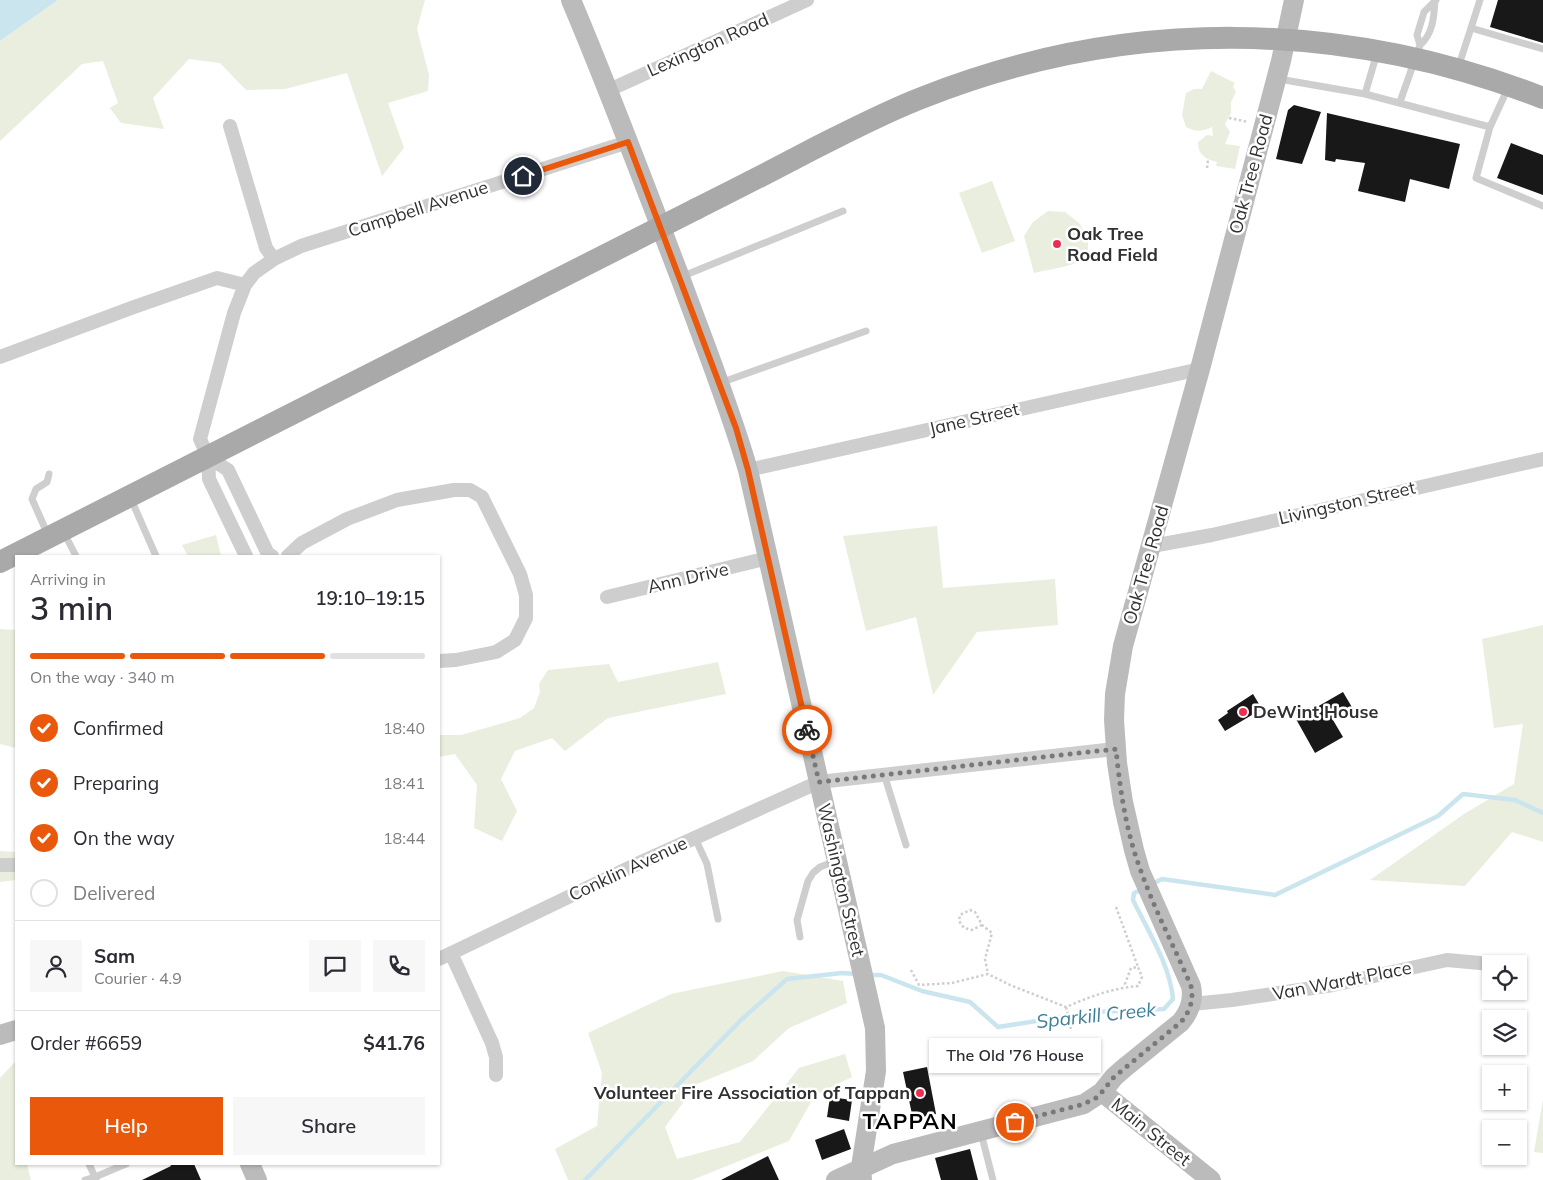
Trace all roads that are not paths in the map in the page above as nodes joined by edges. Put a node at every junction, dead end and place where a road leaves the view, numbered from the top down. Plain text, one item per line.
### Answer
1 (571, 0) edge
2 (807, 0) edge
3 (1294, 0) edge
4 (1435, 0) edge
5 (1480, 0) edge
6 (1471, 28) junction
7 (1286, 39) junction
8 (1543, 50) edge
9 (1377, 51) junction
10 (1418, 52) junction
11 (1458, 68) junction
12 (1276, 78) junction
13 (1509, 85) junction
14 (609, 90) junction
15 (1365, 94) junction
16 (1543, 98) edge
17 (1400, 102) junction
18 (230, 126) dead end
19 (1490, 127) junction
20 (628, 142) junction
21 (1543, 206) edge
22 (843, 211) dead end
23 (274, 259) junction
24 (680, 277) junction
25 (245, 285) junction
26 (866, 331) dead end
27 (0, 357) edge
28 (1200, 369) junction
29 (720, 383) junction
30 (208, 457) junction
31 (1543, 459) edge
32 (748, 470) junction
33 (49, 474) dead end
34 (130, 496) junction
35 (56, 534) junction
36 (1152, 546) junction
37 (17, 555) edge
38 (75, 555) edge
39 (156, 555) edge
40 (246, 555) edge
41 (270, 555) edge
42 (289, 555) edge
43 (768, 558) junction
44 (607, 597) dead end
45 (440, 661) edge
46 (1116, 749) junction
47 (884, 774) junction
48 (819, 782) junction
49 (695, 838) junction
50 (906, 846) dead end
51 (836, 861) junction
52 (0, 865) edge
53 (15, 865) edge
54 (718, 919) dead end
55 (800, 937) dead end
56 (445, 956) edge
57 (1482, 963) edge
58 (1192, 1004) junction
59 (15, 1030) edge
60 (0, 1035) edge
61 (496, 1075) dead end
62 (1102, 1092) junction
63 (981, 1130) junction
64 (89, 1165) edge
65 (124, 1165) edge
66 (250, 1165) edge
67 (862, 1174) edge
68 (95, 1178) edge
69 (85, 1180) edge
70 (257, 1180) edge
71 (836, 1180) edge
72 (993, 1180) edge
73 (1211, 1180) edge

1 - 14 street, Washington Street
2 - 14 street, Lexington Road
3 - 7 street, Oak Tree Road
4 - 10 lane
4 - 10 lane
5 - 6 lane
6 - 8 lane
6 - 11 lane
7 - 9 main road
7 - 12 street, Oak Tree Road
7 - 30 main road, bridge
9 - 10 main road
9 - 15 lane
10 - 11 main road
10 - 17 lane
11 - 13 main road
12 - 15 lane
12 - 28 street, Oak Tree Road
13 - 16 main road
13 - 19 lane
14 - 20 street, Washington Street
15 - 17 lane
17 - 19 lane
18 - 23 street
19 - 21 lane
20 - 23 street, Campbell Avenue
20 - 24 street, Washington Street
22 - 24 lane
23 - 25 street, Campbell Avenue
24 - 29 street, Washington Street
25 - 27 street
25 - 30 street, Campbell Avenue
26 - 29 lane
28 - 32 street, Jane Street
28 - 36 street, Oak Tree Road
29 - 32 street, Washington Street
30 - 34 main road
30 - 40 street, Campbell Avenue
30 - 41 street
31 - 36 street, Livingston Street
32 - 43 street, Washington Street
33 - 35 lane
34 - 35 main road
34 - 39 lane
35 - 37 main road
35 - 38 lane
36 - 46 street, Oak Tree Road
42 - 45 street
43 - 44 street, Ann Drive
43 - 48 street, Washington Street
46 - 47 street, Conklin Avenue
46 - 58 street, Oak Tree Road
47 - 48 street, Conklin Avenue
47 - 50 lane
48 - 49 street, Conklin Avenue
48 - 51 street, Washington Street
49 - 54 lane
49 - 56 street, Conklin Avenue
51 - 55 lane
51 - 67 street, Washington Street
52 - 53 street
56 - 61 street
57 - 58 street, Van Wardt Place
58 - 62 street
59 - 60 street
62 - 63 street, Main Street
62 - 73 street, Main Street
63 - 67 street, Main Street
63 - 72 lane
64 - 68 lane
65 - 68 lane
66 - 70 street
67 - 71 street, Main Street
68 - 69 lane

